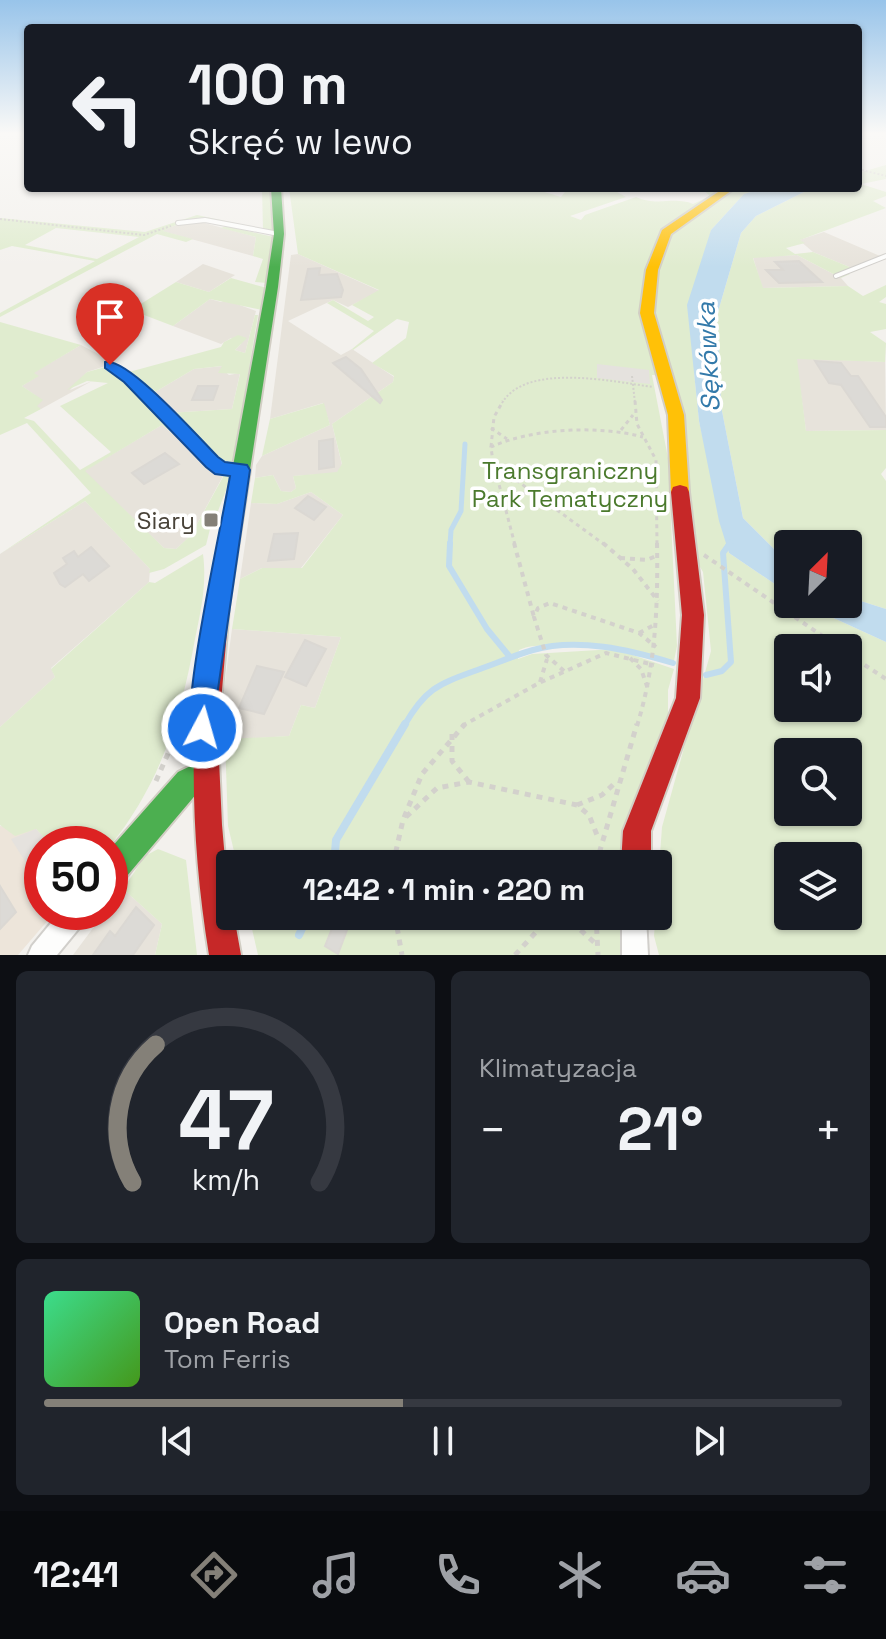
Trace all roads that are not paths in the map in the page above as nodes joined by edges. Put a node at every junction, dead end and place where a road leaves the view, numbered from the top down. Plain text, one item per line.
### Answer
1 (276, 192) edge
2 (724, 192) edge
3 (178, 223) road end
4 (279, 234) junction
5 (886, 256) edge
6 (836, 276) dead end
7 (110, 365) dead end
8 (241, 470) junction
9 (201, 774) junction
10 (636, 850) edge
11 (128, 851) edge
12 (61, 930) edge
13 (634, 930) edge
14 (41, 955) edge
15 (225, 955) edge
16 (635, 955) edge

1 - 4 street
2 - 10 street
3 - 4 lane
4 - 8 street
5 - 6 lane
7 - 8 lane
8 - 9 street
9 - 11 street
9 - 15 street
12 - 14 street
13 - 16 street

